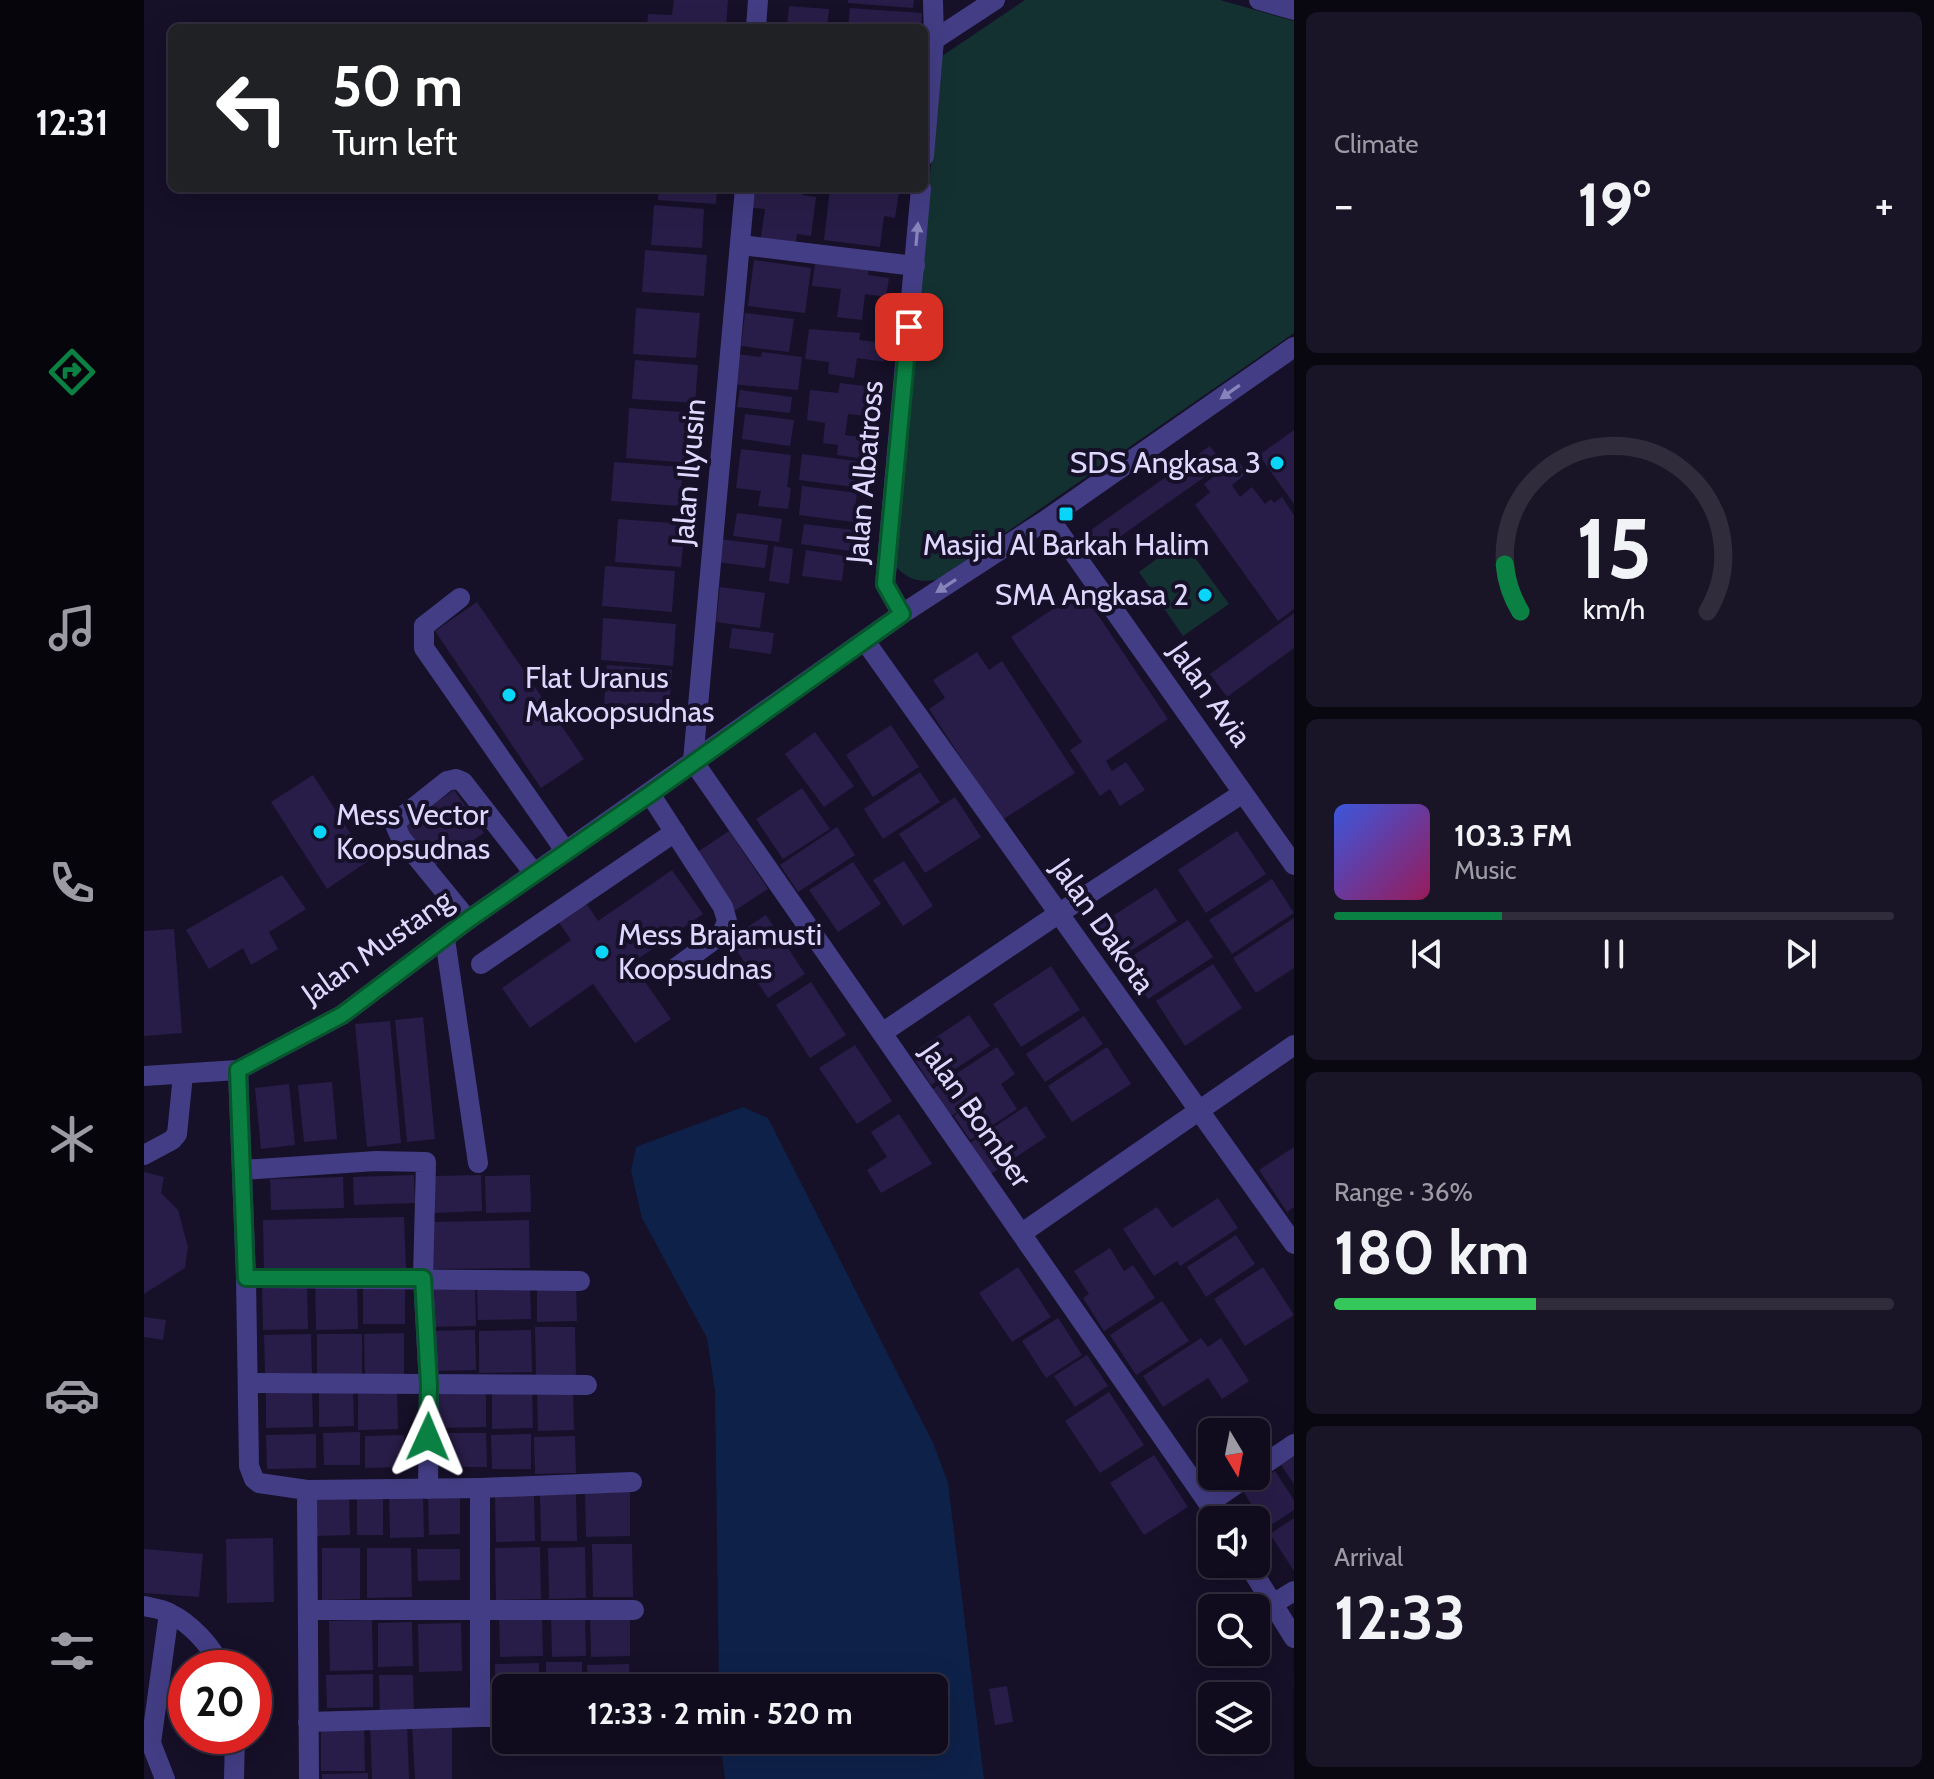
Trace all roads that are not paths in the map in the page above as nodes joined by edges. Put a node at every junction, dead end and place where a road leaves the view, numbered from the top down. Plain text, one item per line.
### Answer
1 (758, 0) edge
2 (933, 0) edge
3 (995, 0) edge
4 (1259, 0) edge
5 (1286, 5) edge
6 (756, 24) edge
7 (934, 40) junction
8 (928, 110) edge
9 (745, 192) edge
10 (921, 192) edge
11 (741, 245) junction
12 (915, 266) junction
13 (1294, 347) edge
14 (1049, 518) junction
15 (460, 598) dead end
16 (902, 614) junction
17 (865, 641) junction
18 (693, 761) junction
19 (1243, 793) junction
20 (650, 794) junction
21 (675, 832) junction
22 (566, 852) junction
23 (1294, 865) edge
24 (534, 873) junction
25 (1058, 914) junction
26 (468, 920) junction
27 (445, 939) junction
28 (481, 964) dead end
29 (670, 972) dead end
30 (882, 1033) junction
31 (1294, 1045) edge
32 (238, 1070) junction
33 (183, 1075) junction
34 (144, 1076) edge
35 (1199, 1112) junction
36 (144, 1155) edge
37 (478, 1163) dead end
38 (242, 1170) junction
39 (1022, 1233) junction
40 (1294, 1244) edge
41 (246, 1278) junction
42 (423, 1278) junction
43 (580, 1281) dead end
44 (249, 1383) junction
45 (429, 1385) junction
46 (587, 1385) dead end
47 (1294, 1444) edge
48 (1270, 1460) edge
49 (632, 1482) dead end
50 (480, 1488) junction
51 (428, 1489) junction
52 (307, 1490) junction
53 (1235, 1490) edge
54 (1212, 1506) edge
55 (1220, 1506) edge
56 (1257, 1578) edge
57 (1294, 1591) edge
58 (1273, 1604) junction
59 (144, 1606) edge
60 (308, 1610) junction
61 (481, 1610) junction
62 (634, 1610) dead end
63 (169, 1613) junction
64 (1294, 1638) edge
65 (210, 1650) edge
66 (480, 1717) junction
67 (492, 1717) edge
68 (308, 1722) junction
69 (148, 1742) edge
70 (235, 1754) edge
71 (165, 1779) edge
72 (234, 1779) edge
73 (309, 1779) edge

1 - 6 lane
2 - 7 lane
3 - 7 lane
4 - 5 lane
7 - 8 lane
9 - 11 lane, Jalan Ilyusin
12 -> 10 lane, Jalan Albatross
11 - 12 lane
11 - 18 lane, Jalan Ilyusin
12 - 16 lane, Jalan Albatross
13 -> 14 lane, Jalan Mustang
14 -> 16 lane, Jalan Mustang
14 - 19 lane, Jalan Avia
15 - 22 lane
16 - 17 lane, Jalan Mustang
17 - 18 lane, Jalan Mustang
17 - 25 lane, Jalan Dakota
18 - 20 lane, Jalan Mustang
18 - 30 lane, Jalan Bomber
19 - 23 lane, Jalan Avia
19 - 25 lane
20 - 21 lane
20 - 22 lane, Jalan Mustang
21 - 28 lane
21 - 29 lane
22 - 24 lane, Jalan Mustang
24 - 26 lane, Jalan Mustang
24 - 26 lane
25 - 30 lane
25 - 35 lane, Jalan Dakota
26 - 27 lane, Jalan Mustang
27 - 32 lane, Jalan Mustang
27 - 37 lane
30 - 39 lane, Jalan Bomber
31 - 35 lane
32 - 33 lane, Jalan Mustang
32 - 38 lane
33 - 34 lane, Jalan Mustang
33 - 36 lane
35 - 39 lane
35 - 40 lane, Jalan Dakota
38 - 41 lane
38 - 42 lane
39 - 54 lane, Jalan Bomber
41 - 42 lane
41 - 44 lane
42 - 43 lane
42 - 45 lane
44 - 45 lane
44 - 52 lane
45 - 46 lane
45 - 51 lane
47 - 48 lane
49 - 50 lane
50 - 51 lane
50 - 61 lane
51 - 52 lane
52 - 60 lane
53 - 55 lane
56 - 58 lane
57 - 58 lane
58 - 64 lane
59 - 63 lane
60 - 61 lane
60 - 68 lane
61 - 62 lane
61 - 66 lane
63 - 65 lane
63 - 69 lane
66 - 67 lane
66 - 68 lane
68 - 73 lane
69 - 71 lane
70 - 72 lane

